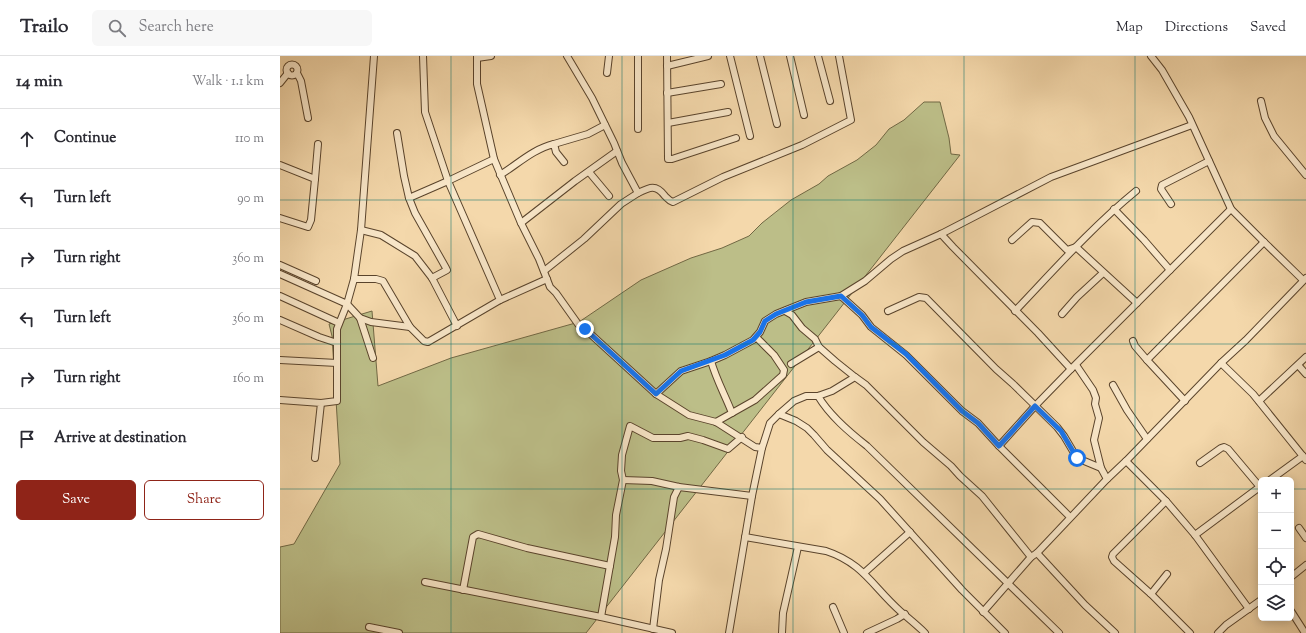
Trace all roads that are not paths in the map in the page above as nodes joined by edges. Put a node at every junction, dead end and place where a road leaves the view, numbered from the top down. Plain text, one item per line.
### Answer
1 (293, 56) edge
2 (374, 56) edge
3 (423, 56) edge
4 (491, 56) edge
5 (567, 56) edge
6 (609, 56) edge
7 (638, 56) edge
8 (667, 56) edge
9 (708, 56) edge
10 (730, 56) edge
11 (760, 56) edge
12 (790, 56) edge
13 (818, 56) edge
14 (839, 56) edge
15 (1151, 56) edge
16 (477, 57) edge
17 (293, 64) junction
18 (666, 66) junction
19 (297, 73) junction
20 (607, 73) dead end
21 (288, 74) junction
22 (280, 83) edge
23 (721, 84) dead end
24 (667, 93) junction
25 (830, 101) dead end
26 (1261, 101) dead end
27 (728, 112) dead end
28 (804, 115) dead end
29 (308, 118) dead end
30 (668, 123) junction
31 (777, 124) dead end
32 (605, 125) junction
33 (1192, 125) junction
34 (638, 129) dead end
35 (397, 133) dead end
36 (750, 136) dead end
37 (736, 138) dead end
38 (318, 144) dead end
39 (554, 144) junction
40 (617, 151) junction
41 (494, 159) junction
42 (1209, 161) junction
43 (564, 162) dead end
44 (280, 165) edge
45 (589, 172) junction
46 (500, 175) junction
47 (1306, 175) edge
48 (315, 179) junction
49 (448, 181) junction
50 (1136, 191) dead end
51 (638, 193) junction
52 (609, 196) dead end
53 (409, 198) junction
54 (1170, 204) dead end
55 (1114, 209) junction
56 (1232, 209) junction
57 (280, 218) edge
58 (521, 223) junction
59 (361, 230) junction
60 (941, 234) junction
61 (1012, 240) dead end
62 (1264, 242) junction
63 (1076, 247) junction
64 (280, 265) edge
65 (1170, 270) junction
66 (544, 271) junction
67 (1103, 273) junction
68 (280, 274) edge
69 (432, 278) junction
70 (354, 279) junction
71 (547, 279) junction
72 (1305, 279) edge
73 (316, 281) dead end
74 (280, 296) edge
75 (841, 296) junction
76 (500, 300) junction
77 (1137, 303) junction
78 (347, 304) junction
79 (785, 311) junction
80 (888, 311) dead end
81 (1015, 311) junction
82 (1062, 314) dead end
83 (360, 318) junction
84 (280, 320) edge
85 (339, 323) junction
86 (578, 324) dead end
87 (457, 326) junction
88 (410, 327) junction
89 (585, 329) dead end
90 (756, 337) junction
91 (1133, 341) dead end
92 (337, 343) junction
93 (819, 347) junction
94 (1306, 357) edge
95 (373, 358) dead end
96 (280, 360) edge
97 (1147, 360) junction
98 (711, 361) junction
99 (337, 363) junction
100 (1221, 363) junction
101 (791, 364) dead end
102 (1298, 365) junction
103 (1073, 367) junction
104 (1306, 374) edge
105 (855, 377) junction
106 (1113, 385) dead end
107 (656, 394) junction
108 (818, 396) junction
109 (280, 400) edge
110 (1185, 401) junction
111 (1259, 401) junction
112 (321, 403) junction
113 (1035, 406) junction
114 (732, 413) junction
115 (780, 414) junction
116 (716, 422) junction
117 (742, 437) junction
118 (1147, 439) junction
119 (999, 446) junction
120 (762, 448) junction
121 (315, 458) dead end
122 (1305, 458) edge
123 (1126, 462) junction
124 (1200, 463) dead end
125 (1101, 468) junction
126 (1275, 477) edge
127 (1107, 479) junction
128 (623, 480) junction
129 (1258, 485) edge
130 (679, 487) junction
131 (1258, 488) edge
132 (752, 496) junction
133 (1166, 501) junction
134 (1070, 517) junction
135 (1299, 528) dead end
136 (910, 532) junction
137 (1195, 535) junction
138 (745, 537) junction
139 (1306, 538) edge
140 (798, 547) junction
141 (1034, 555) junction
142 (1306, 565) edge
143 (610, 566) junction
144 (864, 573) junction
145 (1167, 574) dead end
146 (1294, 575) edge
147 (425, 582) dead end
148 (1008, 584) junction
149 (463, 590) junction
150 (1151, 594) junction
151 (1258, 602) edge
152 (833, 607) dead end
153 (1249, 609) junction
154 (983, 612) junction
155 (905, 614) junction
156 (1294, 616) edge
157 (601, 617) junction
158 (370, 626) dead end
159 (653, 629) junction
160 (660, 632) edge
161 (1111, 632) edge
162 (399, 633) edge
163 (672, 633) edge
164 (729, 633) edge
165 (782, 633) edge
166 (844, 633) edge
167 (867, 633) edge
168 (925, 633) edge
169 (1005, 633) edge
170 (1059, 633) edge
171 (1190, 633) edge
172 (1218, 633) edge
173 (1305, 633) edge

1 - 17 street
2 - 59 street
3 - 49 street
4 - 16 street
5 - 32 street
6 - 20 street
7 - 34 street
8 - 18 street
9 - 18 street
10 - 36 street
11 - 31 street
12 - 28 street
13 - 25 street
14 - 51 street
15 - 33 street
16 - 41 street
17 - 19 street
17 - 21 street
18 - 24 street
19 - 21 street
19 - 29 street
21 - 22 street
23 - 24 street
24 - 30 street
26 - 47 street
27 - 30 street
30 - 37 street
32 - 39 street
32 - 40 street
33 - 42 street
33 - 60 street
35 - 53 street
38 - 48 street
39 - 43 street
39 - 46 street
40 - 45 street
40 - 51 street
41 - 46 street
41 - 49 street
42 - 54 street
42 - 56 street
44 - 48 street
45 - 52 street
45 - 58 street
46 - 58 street
48 - 57 street
49 - 53 street
49 - 76 street
50 - 55 street
51 - 66 street
53 - 69 street
55 - 63 street
55 - 65 street
56 - 62 street
56 - 65 street
58 - 66 street
59 - 69 street
59 - 70 street
60 - 75 street
60 - 81 street
61 - 63 street
62 - 72 street
62 - 97 street
63 - 67 street
63 - 81 street
64 - 73 street
65 - 77 street
66 - 71 street
67 - 77 street
67 - 82 street
68 - 78 street
69 - 87 street
70 - 78 street
70 - 88 street
71 - 76 street
71 - 86 street
72 - 100 street
74 - 85 street
75 - 79 street
75 - 119 street
76 - 87 street
77 - 103 street
78 - 83 street
78 - 85 street
79 - 90 street
79 - 93 street
80 - 113 street
81 - 103 street
83 - 88 street
83 - 95 street
84 - 92 street
85 - 92 street
87 - 88 street
89 - 107 street
90 - 98 street
90 - 114 street
91 - 97 street
92 - 99 street
93 - 101 street
93 - 105 street
94 - 102 street
96 - 99 street
97 - 110 street
98 - 107 street
98 - 114 street
99 - 112 street
100 - 110 street
100 - 111 street
102 - 104 street
102 - 111 street
103 - 113 street
103 - 125 street
105 - 108 street
105 - 141 street
106 - 118 street
107 - 116 street
108 - 115 street
108 - 148 street
109 - 112 street
110 - 118 street
111 - 122 street
112 - 121 street
113 - 119 street
113 - 125 street
114 - 116 street
115 - 120 street
115 - 136 street
116 - 117 street
117 - 120 street
117 - 128 street
118 - 123 street
119 - 134 street
120 - 132 street
122 - 126 street
123 - 127 street
123 - 133 street
124 - 129 street
125 - 127 street
127 - 134 street
128 - 130 street
128 - 143 street
130 - 132 street
130 - 159 street
131 - 137 street
132 - 138 street
133 - 137 street
133 - 150 street
134 - 141 street
135 - 139 street
136 - 144 street
136 - 154 street
137 - 153 street
138 - 140 street
138 - 164 street
140 - 144 street
140 - 165 street
141 - 148 street
141 - 161 street
142 - 146 street
143 - 149 street
143 - 157 street
144 - 155 street
145 - 150 street
147 - 149 street
148 - 154 street
148 - 170 street
149 - 157 street
150 - 171 street
151 - 153 street
152 - 166 street
153 - 172 street
154 - 169 street
155 - 167 street
155 - 168 street
156 - 173 street
157 - 159 street
158 - 162 street
159 - 160 street
160 - 163 street

